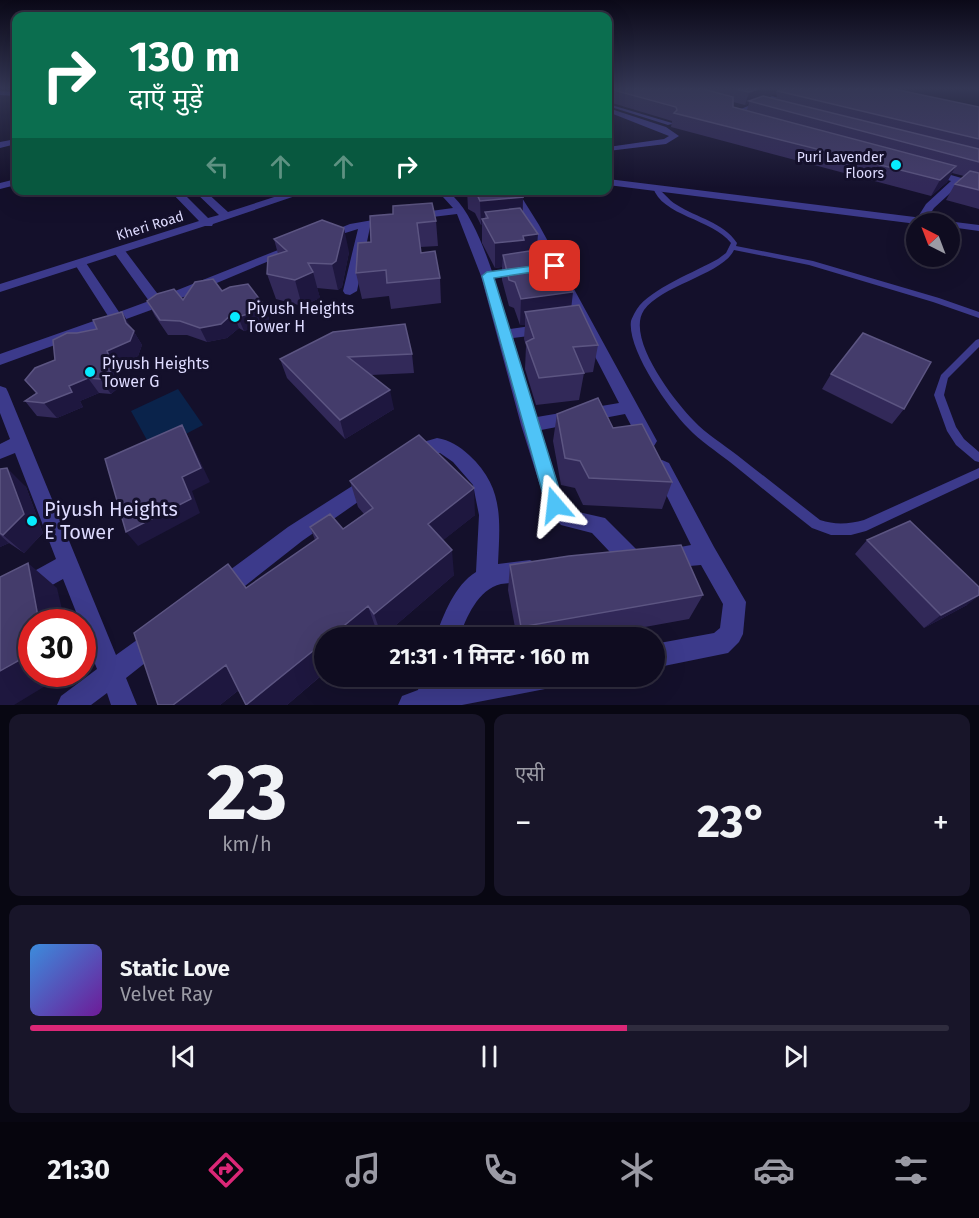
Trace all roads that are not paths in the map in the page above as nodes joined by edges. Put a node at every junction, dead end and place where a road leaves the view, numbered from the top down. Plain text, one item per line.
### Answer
1 (642, 122) edge
2 (663, 122) edge
3 (670, 124) dead end
4 (612, 148) edge
5 (925, 171) edge
6 (958, 180) junction
7 (612, 183) edge
8 (979, 186) edge
9 (655, 188) junction
10 (179, 195) edge
11 (203, 195) edge
12 (293, 195) edge
13 (450, 195) edge
14 (515, 195) edge
15 (461, 210) junction
16 (926, 213) edge
17 (226, 217) junction
18 (906, 218) edge
19 (208, 224) junction
20 (365, 224) junction
21 (960, 226) edge
22 (979, 228) edge
23 (734, 248) junction
24 (119, 251) junction
25 (80, 263) junction
26 (0, 288) edge
27 (350, 291) dead end
28 (157, 303) junction
29 (979, 315) edge
30 (116, 318) junction
31 (575, 325) junction
32 (505, 334) junction
33 (979, 342) edge
34 (0, 360) edge
35 (0, 392) edge
36 (631, 407) junction
37 (530, 425) junction
38 (21, 442) junction
39 (0, 452) edge
40 (979, 458) edge
41 (979, 473) edge
42 (706, 554) junction
43 (633, 561) junction
44 (611, 563) edge
45 (68, 564) junction
46 (556, 569) edge
47 (487, 578) junction
48 (0, 603) edge
49 (203, 604) edge
50 (175, 626) edge
51 (450, 627) edge
52 (665, 654) edge
53 (111, 675) junction
54 (467, 687) edge
55 (424, 693) edge
56 (70, 705) edge
57 (124, 705) edge

1 - 4 street
2 - 3 lane
5 - 6 street
6 - 8 street
6 - 16 street
7 - 9 street
9 - 18 street
9 - 23 lane
10 - 19 street
11 - 17 street
12 - 17 street, Kheri Road
13 - 15 street
14 - 31 street
15 - 20 street
15 - 32 street
17 - 19 street, Kheri Road
19 - 24 street, Kheri Road
20 - 27 street
20 - 28 street
21 - 22 street
23 - 29 lane
23 - 41 lane
24 - 25 street, Kheri Road
24 - 28 street
25 - 26 street, Kheri Road
25 - 30 street
28 - 30 street
30 - 34 street
31 - 32 street
31 - 36 street
32 - 37 street
33 - 40 lane
35 - 38 street
36 - 37 street
36 - 42 street
37 - 43 street
38 - 39 street
38 - 45 street
42 - 43 street
42 - 52 street
43 - 44 street
45 - 48 street
45 - 53 street
46 - 47 street
47 - 49 street
47 - 51 street
50 - 53 street
53 - 56 street
53 - 57 street
54 - 55 street

